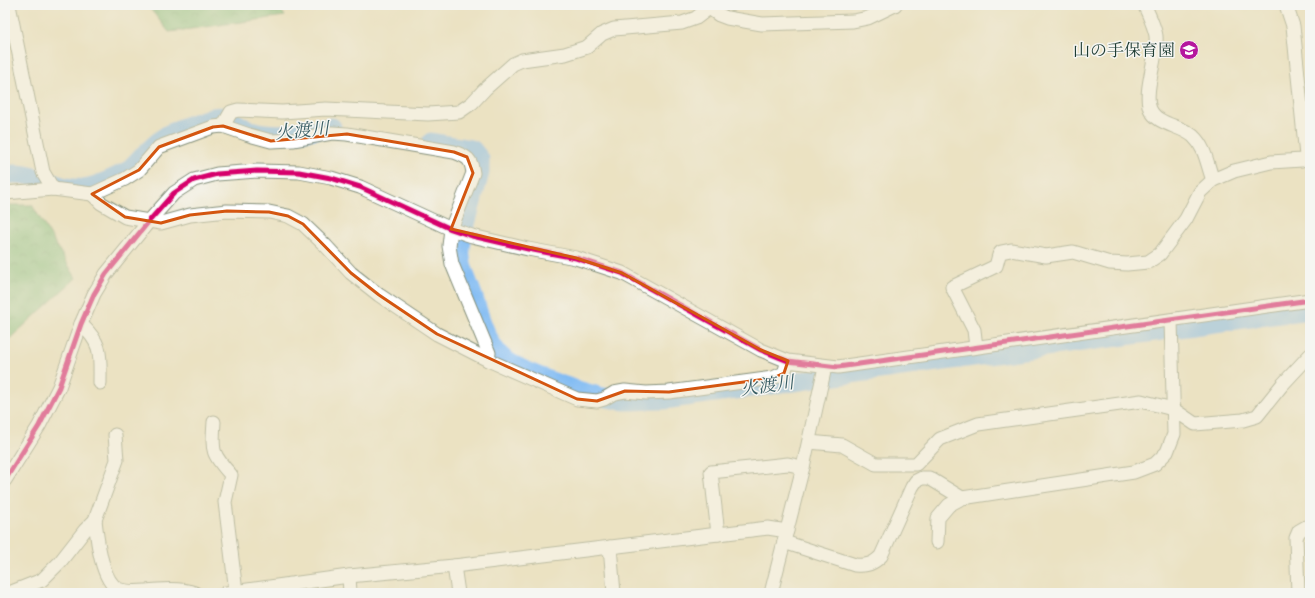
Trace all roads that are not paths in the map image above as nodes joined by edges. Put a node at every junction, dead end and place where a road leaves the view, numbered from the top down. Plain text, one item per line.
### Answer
1 (9, 5) edge
2 (895, 5) edge
3 (1144, 5) edge
4 (1286, 5) edge
5 (710, 6) edge
6 (226, 121) junction
7 (1213, 180) junction
8 (53, 190) junction
9 (5, 193) edge
10 (92, 194) junction
11 (150, 220) junction
12 (451, 229) junction
13 (1310, 300) edge
14 (1171, 320) junction
15 (81, 324) junction
16 (976, 347) junction
17 (1310, 355) edge
18 (488, 360) junction
19 (788, 361) junction
20 (824, 374) junction
21 (100, 383) dead end
22 (1173, 408) junction
23 (214, 422) dead end
24 (115, 435) dead end
25 (809, 442) junction
26 (803, 467) junction
27 (5, 480) edge
28 (962, 498) junction
29 (94, 520) junction
30 (1306, 527) dead end
31 (718, 534) junction
32 (786, 536) junction
33 (937, 542) dead end
34 (610, 547) junction
35 (454, 566) junction
36 (348, 576) junction
37 (231, 592) edge
38 (9, 593) edge
39 (195, 593) edge
40 (350, 593) edge
41 (458, 593) edge
42 (614, 593) edge
43 (771, 593) edge
44 (1298, 593) edge

1 - 8 street
2 - 5 street
3 - 7 street
4 - 7 street
5 - 6 street
6 - 10 street
6 - 12 street
7 - 16 street
8 - 9 street
8 - 10 street
10 - 11 street
11 - 12 street
11 - 15 street
11 - 18 street
12 - 18 street
12 - 19 street
13 - 14 street
14 - 16 street
14 - 22 street
15 - 21 street
15 - 27 street
16 - 20 street
17 - 22 street
18 - 19 street
19 - 20 street
20 - 25 street
22 - 25 street
22 - 28 street
23 - 37 street
24 - 29 street
25 - 26 street
26 - 31 street
26 - 32 street
28 - 32 street
28 - 33 street
29 - 38 street
29 - 39 street
30 - 44 street
31 - 32 street
31 - 34 street
32 - 43 street
34 - 35 street
34 - 42 street
35 - 36 street
35 - 41 street
36 - 37 street
36 - 40 street

